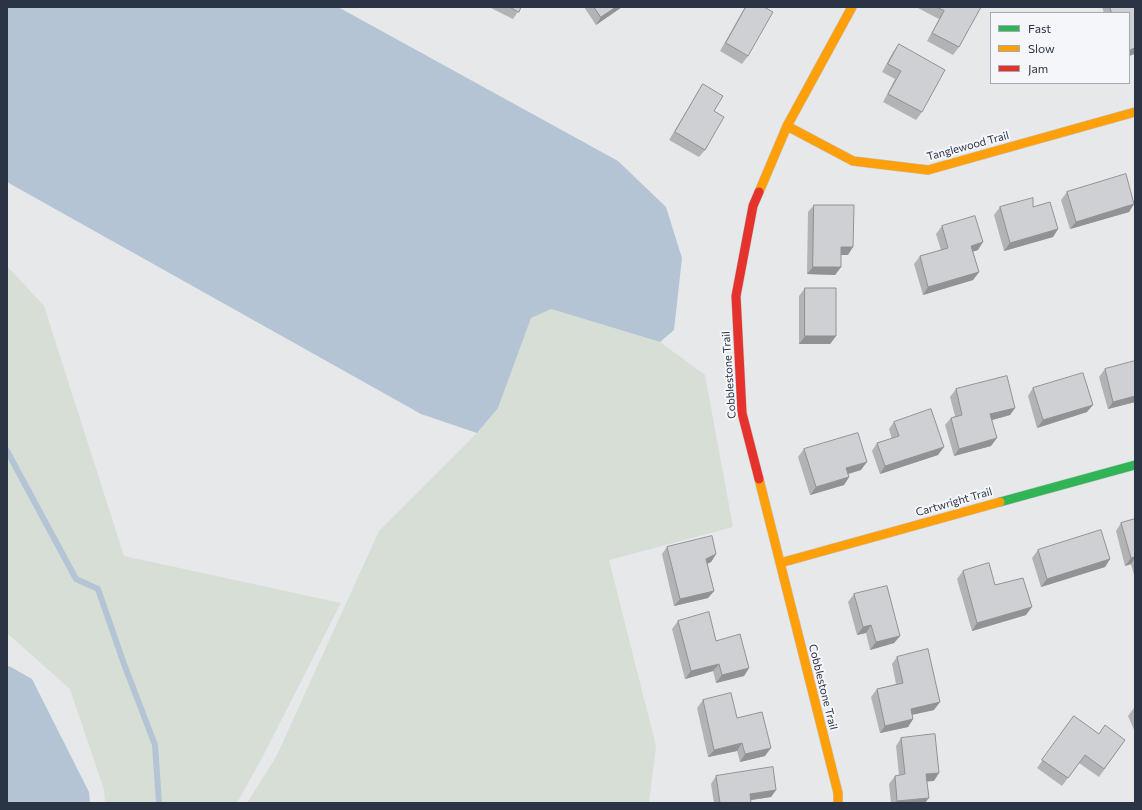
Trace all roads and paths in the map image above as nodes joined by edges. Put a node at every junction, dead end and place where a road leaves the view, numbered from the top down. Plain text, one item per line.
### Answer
1 (852, 7) edge
2 (1135, 112) edge
3 (787, 126) junction
4 (1135, 465) edge
5 (780, 563) junction
6 (838, 803) edge

1 - 3 street, Cobblestone Trail
2 - 3 street, Tanglewood Trail
3 - 5 street, Cobblestone Trail
4 - 5 street, Cartwright Trail
5 - 6 street, Cobblestone Trail

